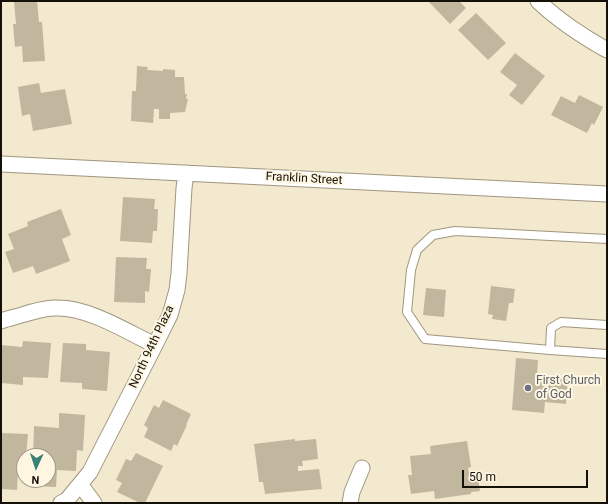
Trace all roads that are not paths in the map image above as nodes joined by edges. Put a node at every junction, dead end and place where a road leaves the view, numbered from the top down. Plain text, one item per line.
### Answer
1 (538, 1) edge
2 (607, 50) edge
3 (1, 164) edge
4 (186, 173) junction
5 (607, 194) edge
6 (607, 239) edge
7 (2, 319) edge
8 (607, 325) edge
9 (155, 345) junction
10 (550, 350) junction
11 (607, 354) edge
12 (362, 468) dead end
13 (80, 484) junction
14 (61, 503) edge
15 (94, 503) edge
16 (350, 503) edge

1 - 2 street
3 - 4 street, Franklin Street
4 - 5 street, Franklin Street
4 - 9 street, North 94th Plaza
6 - 10 lane
7 - 9 street
8 - 10 lane
9 - 13 street, North 94th Plaza
10 - 11 lane
12 - 16 street
13 - 14 street, North 94th Plaza
13 - 15 street

